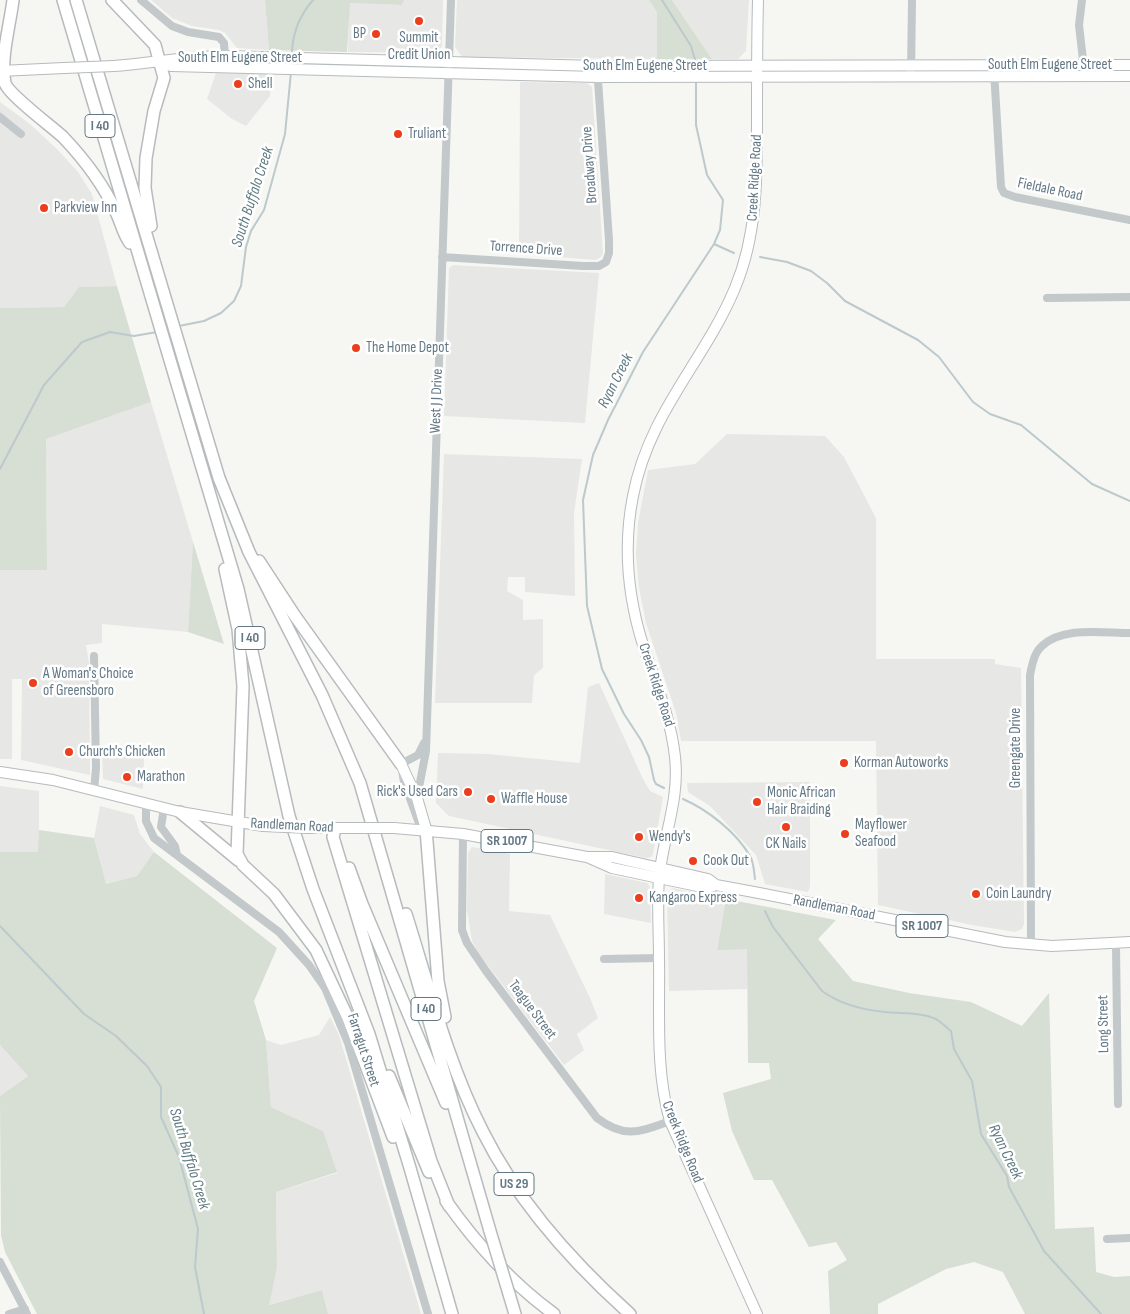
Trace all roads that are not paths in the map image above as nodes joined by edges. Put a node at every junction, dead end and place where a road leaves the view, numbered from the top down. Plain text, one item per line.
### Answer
1 (12, 0) edge
2 (63, 0) edge
3 (76, 0) edge
4 (112, 0) edge
5 (141, 0) edge
6 (451, 0) edge
7 (758, 0) edge
8 (912, 0) edge
9 (1082, 0) edge
10 (10, 28) junction
11 (0, 47) edge
12 (225, 56) junction
13 (160, 62) junction
14 (450, 62) junction
15 (994, 64) junction
16 (756, 65) junction
17 (911, 65) junction
18 (1084, 65) junction
19 (1130, 65) edge
20 (597, 66) junction
21 (225, 68) junction
22 (1, 71) edge
23 (709, 71) junction
24 (450, 74) junction
25 (757, 76) junction
26 (911, 76) junction
27 (995, 76) junction
28 (1084, 76) junction
29 (1130, 76) edge
30 (598, 77) junction
31 (0, 88) edge
32 (13, 95) junction
33 (0, 117) edge
34 (21, 134) dead end
35 (1130, 220) edge
36 (150, 248) junction
37 (138, 252) junction
38 (442, 256) junction
39 (606, 262) joint
40 (1130, 297) edge
41 (1047, 298) dead end
42 (222, 535) junction
43 (249, 552) junction
44 (1130, 633) edge
45 (94, 656) dead end
46 (425, 739) junction
47 (401, 764) junction
48 (0, 772) edge
49 (94, 791) junction
50 (417, 798) junction
51 (146, 804) junction
52 (164, 808) junction
53 (180, 812) junction
54 (237, 822) junction
55 (335, 828) junction
56 (424, 829) junction
57 (463, 834) junction
58 (379, 843) junction
59 (177, 855) junction
60 (243, 865) junction
61 (660, 874) junction
62 (1130, 942) edge
63 (1116, 944) junction
64 (1031, 945) junction
65 (660, 958) junction
66 (604, 959) dead end
67 (368, 1034) junction
68 (454, 1066) junction
69 (1118, 1104) dead end
70 (670, 1121) junction
71 (473, 1174) junction
72 (449, 1206) junction
73 (1130, 1238) edge
74 (1107, 1239) dead end
75 (435, 1259) junction
76 (0, 1262) edge
77 (26, 1311) edge
78 (9, 1314) edge
79 (428, 1314) edge
80 (452, 1314) edge
81 (515, 1314) edge
82 (554, 1314) edge
83 (630, 1314) edge
84 (757, 1314) edge

1 - 10 highway
2 - 37 highway, I 40
3 - 36 highway, I 40
4 - 13 highway
5 - 12 street
6 - 14 street, West J J Drive
7 - 16 main road, Creek Ridge Road
8 - 17 street
9 - 18 street
10 - 11 highway
10 - 22 highway
12 - 13 main road, South Elm Eugene Street
12 - 14 main road, South Elm Eugene Street
12 - 21 street
13 - 21 main road, South Elm Eugene Street
13 - 22 main road, South Elm Eugene Street, bridge
13 - 36 highway
14 - 20 main road, South Elm Eugene Street
14 - 24 street, West J J Drive
15 - 17 main road, South Elm Eugene Street
15 - 18 main road, South Elm Eugene Street
15 - 27 street, Fieldale Road
16 - 17 main road, South Elm Eugene Street
16 - 23 main road, South Elm Eugene Street
16 - 25 main road, Creek Ridge Road
17 - 26 street
18 - 19 main road, South Elm Eugene Street
18 - 28 street
20 - 23 main road, South Elm Eugene Street
20 - 30 street, Broadway Drive
21 - 24 main road, South Elm Eugene Street
22 - 32 highway
23 - 25 main road, South Elm Eugene Street
23 - 30 main road, South Elm Eugene Street
24 - 30 main road, South Elm Eugene Street
24 - 38 street, West J J Drive
25 - 26 main road, South Elm Eugene Street
25 - 61 main road, Creek Ridge Road
26 - 27 main road, South Elm Eugene Street
27 - 28 main road, South Elm Eugene Street
27 - 35 street, Fieldale Road
28 - 29 main road, South Elm Eugene Street
30 - 39 street, Broadway Drive
31 - 32 highway
32 - 37 highway
33 - 34 street
36 - 43 highway, I 40
37 - 42 highway, I 40
38 - 39 street, Torrence Drive
38 - 46 street, West J J Drive
40 - 41 street
42 - 54 highway
42 - 67 highway, I 40
43 - 47 highway
43 - 58 highway, I 40
44 - 64 street, Greengate Drive
45 - 49 street
46 - 47 street
46 - 50 street, West J J Drive
47 - 50 main road, West J J Drive
47 - 56 street
48 - 49 main road, Randleman Road
49 - 51 main road, Randleman Road
50 - 56 main road, West J J Drive
51 - 52 main road, Randleman Road
51 - 59 street, Farragut Street
52 - 53 main road, Randleman Road
52 - 59 street, Farragut Street
53 - 54 main road, Randleman Road
53 - 60 highway
54 - 55 main road, Randleman Road, bridge
54 - 60 highway
55 - 56 main road, Randleman Road / SR 1007, bridge
55 - 71 highway
55 - 72 highway
56 - 57 main road, Randleman Road / SR 1007
56 - 68 highway
57 - 61 main road, Randleman Road / SR 1007
57 - 70 street, Teague Street
58 - 68 highway, US 29
58 - 71 highway, I 40
59 - 79 street, Farragut Street
60 - 75 highway
61 - 64 main road, Randleman Road / SR 1007
61 - 65 main road, Creek Ridge Road
62 - 63 main road, Randleman Road / SR 1007
63 - 64 main road, Randleman Road / SR 1007
63 - 69 street, Long Street
65 - 66 street
65 - 70 main road, Creek Ridge Road
67 - 72 highway
67 - 75 highway, I 40
68 - 83 highway, US 29
70 - 84 main road, Creek Ridge Road
71 - 81 highway, I 40, bridge
72 - 82 highway
73 - 74 street
75 - 80 highway, I 40
76 - 77 street
77 - 78 street

